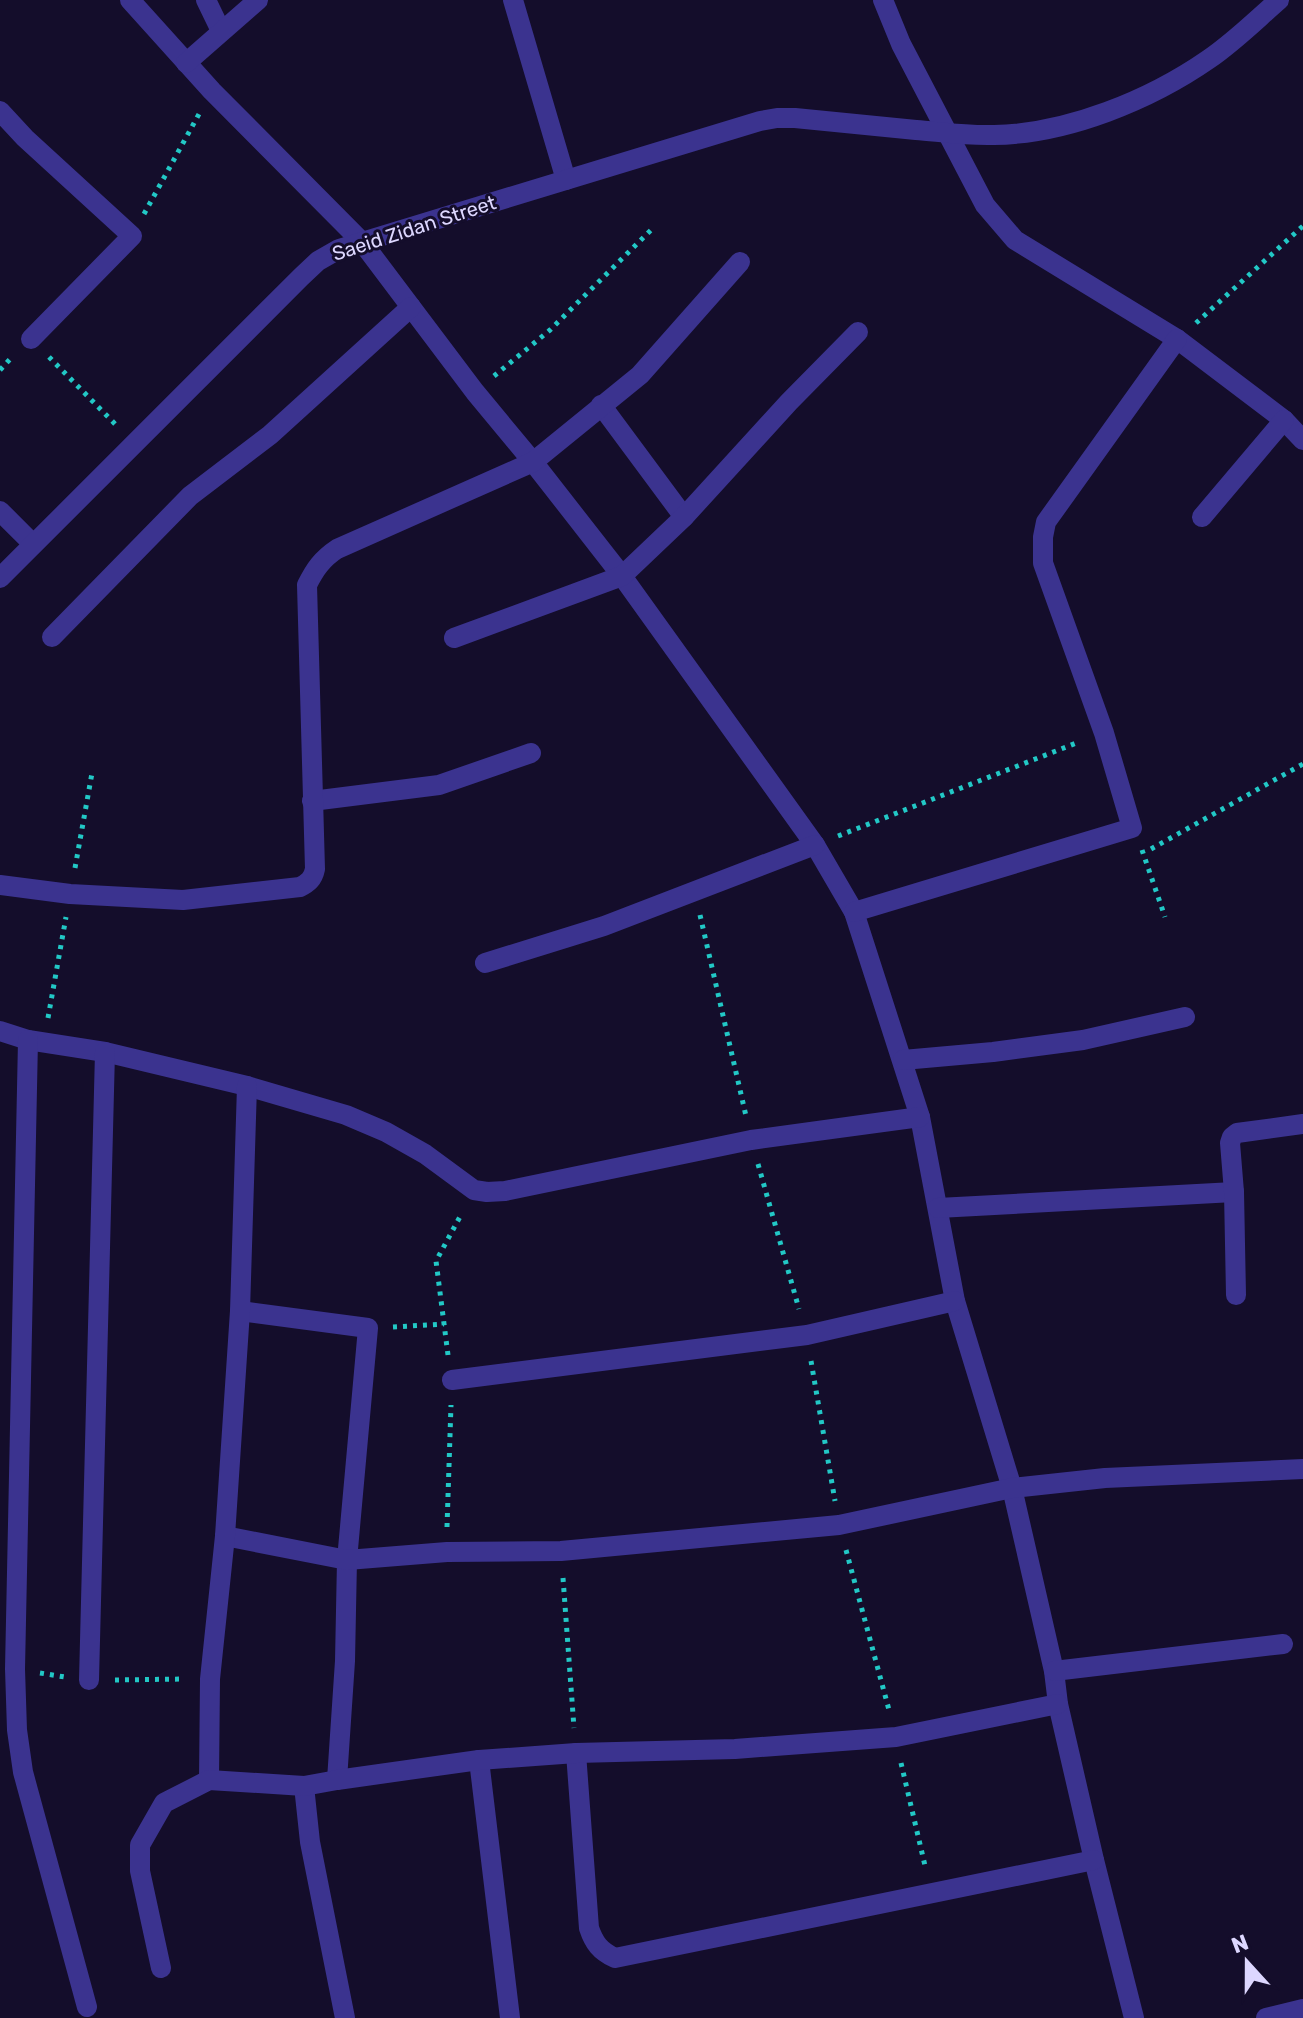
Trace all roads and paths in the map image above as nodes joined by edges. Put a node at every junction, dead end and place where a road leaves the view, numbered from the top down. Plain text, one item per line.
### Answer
1 (130, 0) edge
2 (206, 0) edge
3 (258, 0) edge
4 (513, 0) edge
5 (883, 0) edge
6 (1279, 0) edge
7 (221, 31) junction
8 (186, 63) junction
9 (212, 91) junction
10 (0, 111) edge
11 (948, 133) junction
12 (566, 180) junction
13 (1303, 226) edge
14 (654, 227) dead end
15 (132, 236) junction
16 (362, 242) junction
17 (740, 262) dead end
18 (411, 307) junction
19 (858, 332) dead end
20 (31, 339) joint
21 (1177, 339) junction
22 (475, 392) junction
23 (601, 405) junction
24 (1284, 420) junction
25 (1303, 440) edge
26 (134, 444) junction
27 (533, 462) junction
28 (0, 511) edge
29 (684, 517) junction
30 (1202, 517) dead end
31 (33, 544) junction
32 (622, 576) junction
33 (0, 578) edge
34 (52, 637) dead end
35 (454, 638) dead end
36 (1104, 733) junction
37 (531, 753) dead end
38 (1303, 764) edge
39 (92, 773) dead end
40 (312, 801) junction
41 (815, 845) junction
42 (0, 885) edge
43 (695, 891) junction
44 (70, 894) junction
45 (854, 912) junction
46 (1165, 917) dead end
47 (485, 963) dead end
48 (1185, 1017) dead end
49 (0, 1031) edge
50 (36, 1041) junction
51 (105, 1052) junction
52 (903, 1060) junction
53 (247, 1086) junction
54 (920, 1117) junction
55 (1303, 1124) edge
56 (751, 1140) junction
57 (474, 1190) junction
58 (1234, 1192) junction
59 (938, 1208) junction
60 (1236, 1295) dead end
61 (955, 1301) junction
62 (240, 1311) junction
63 (368, 1328) junction
64 (807, 1335) junction
65 (452, 1380) joint
66 (1303, 1469) edge
67 (1012, 1488) junction
68 (839, 1525) junction
69 (225, 1536) junction
70 (561, 1551) junction
71 (447, 1552) junction
72 (347, 1560) junction
73 (1283, 1644) dead end
74 (15, 1669) junction
75 (1054, 1671) junction
76 (210, 1679) junction
77 (89, 1680) junction
78 (1058, 1704) junction
79 (896, 1737) junction
80 (576, 1753) junction
81 (479, 1760) junction
82 (209, 1780) junction
83 (337, 1780) junction
84 (304, 1786) junction
85 (1094, 1860) junction
86 (931, 1893) junction
87 (161, 1968) dead end
88 (87, 2007) dead end
89 (1303, 2009) edge
90 (345, 2018) edge
91 (510, 2018) edge
92 (1134, 2018) edge
93 (1266, 2018) edge

1 - 8 street
2 - 7 street
3 - 7 street
4 - 12 street
5 - 11 street
6 - 11 street, Saeid Zidan Street
7 - 8 street
8 - 9 street
9 - 15 path
9 - 16 street
10 - 15 street
11 - 12 street, Saeid Zidan Street
11 - 21 street
12 - 16 street, Saeid Zidan Street
13 - 21 path
14 - 22 path
15 - 20 street
16 - 18 street
16 - 26 street, Saeid Zidan Street
17 - 23 street
18 - 22 street
18 - 34 street
19 - 29 street
20 - 26 path
21 - 24 street
21 - 36 street
22 - 27 street
23 - 27 street
23 - 29 street
24 - 25 street
24 - 30 street
26 - 31 street, Saeid Zidan Street
27 - 32 street
27 - 40 street
28 - 31 street
29 - 32 street
31 - 33 street, Saeid Zidan Street
32 - 35 street
32 - 41 street
36 - 41 path
36 - 45 street
37 - 40 street
38 - 46 path
39 - 44 path
40 - 44 street
41 - 43 street
41 - 45 street
42 - 44 street
43 - 47 street
43 - 56 path
44 - 50 path
45 - 52 street
48 - 52 street
49 - 50 street
50 - 51 street
50 - 74 street
51 - 53 street
51 - 77 street
52 - 54 street
53 - 57 street
53 - 62 street
54 - 56 street
54 - 59 street
55 - 58 street
56 - 57 street
56 - 64 path
57 - 63 path
58 - 59 street
58 - 60 street
59 - 61 street
61 - 64 street
61 - 67 street
62 - 63 street
62 - 69 street
63 - 72 street
64 - 65 street
64 - 68 path
65 - 71 path
66 - 67 street
67 - 68 street
67 - 75 street
68 - 70 street
68 - 79 path
69 - 72 street
69 - 76 street
70 - 71 street
70 - 80 path
71 - 72 street
72 - 83 street
73 - 75 street
74 - 77 path
74 - 88 street
75 - 78 street
76 - 77 path
76 - 82 street
78 - 79 street
78 - 85 street
79 - 80 street
79 - 86 path
80 - 81 street
80 - 86 street
81 - 83 street
81 - 91 street
82 - 84 street
82 - 87 street
83 - 84 street
84 - 90 street
85 - 86 street
85 - 92 street
89 - 93 street

